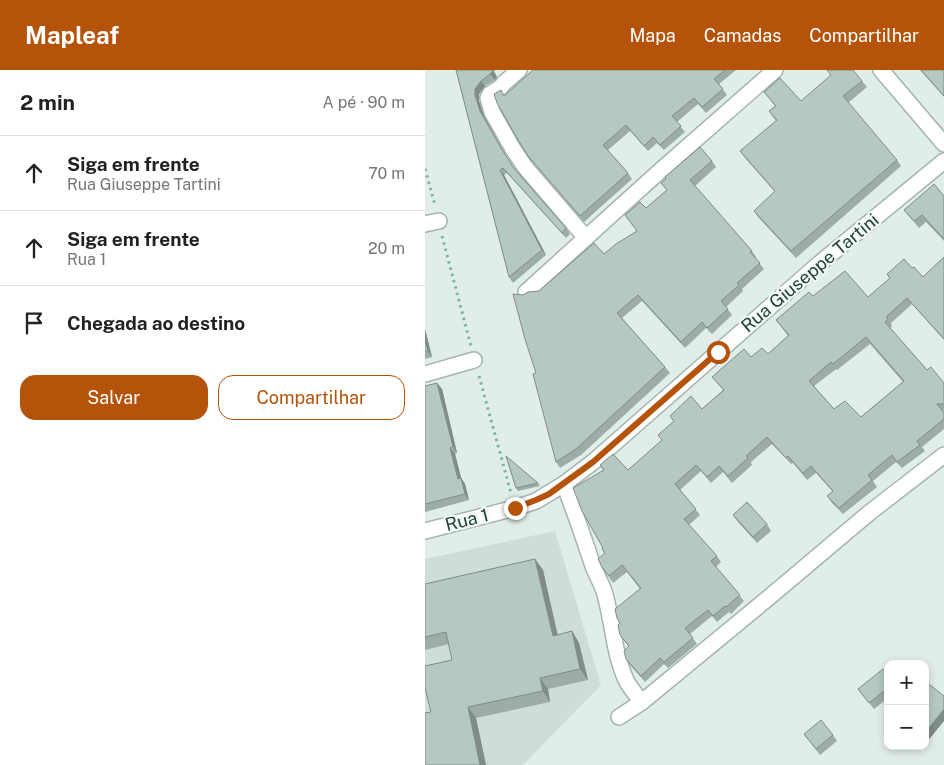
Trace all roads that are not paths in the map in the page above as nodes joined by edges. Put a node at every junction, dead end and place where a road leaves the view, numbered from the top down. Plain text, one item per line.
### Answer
1 (775, 70) edge
2 (881, 70) edge
3 (517, 71) edge
4 (944, 144) edge
5 (944, 161) edge
6 (586, 238) junction
7 (526, 292) edge
8 (474, 360) road end
9 (425, 374) edge
10 (944, 455) edge
11 (564, 484) junction
12 (425, 531) edge
13 (642, 702) junction
14 (619, 717) dead end

1 - 6 street
2 - 4 street
3 - 6 street
5 - 11 street, Rua Giuseppe Tartini
6 - 7 street
8 - 9 street
10 - 13 street
11 - 12 street, Rua 1
11 - 13 street
13 - 14 street

